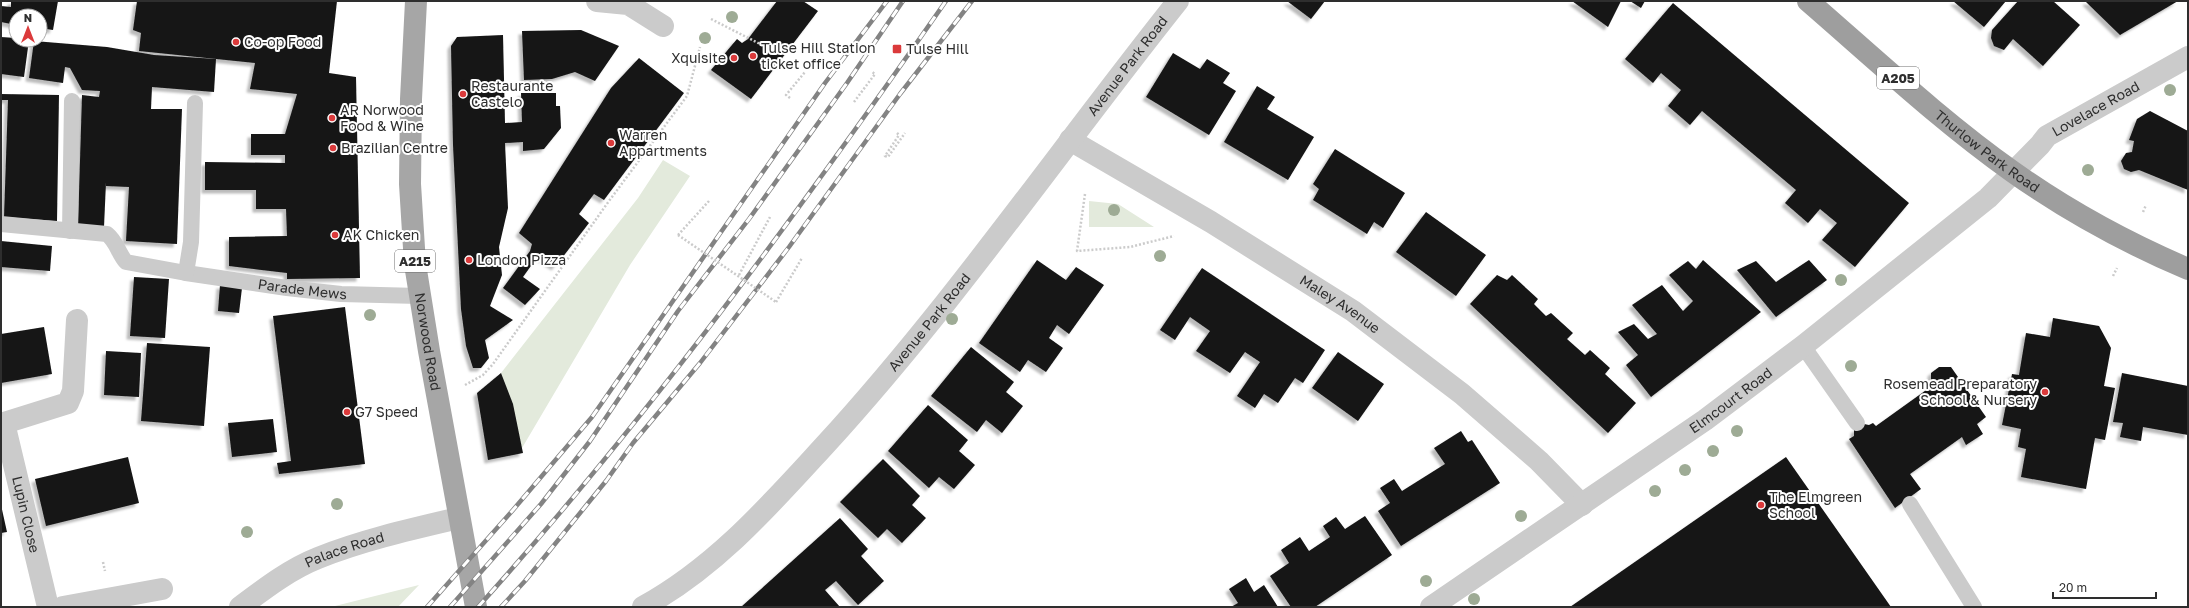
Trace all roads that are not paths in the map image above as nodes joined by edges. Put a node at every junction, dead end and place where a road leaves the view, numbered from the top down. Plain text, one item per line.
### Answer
1 (416, 1) edge
2 (597, 1) edge
3 (1178, 1) edge
4 (1808, 1) edge
5 (663, 26) dead end
6 (2188, 57) edge
7 (72, 101) dead end
8 (195, 103) dead end
9 (1070, 140) junction
10 (2013, 172) junction
11 (1, 224) edge
12 (70, 231) junction
13 (2188, 269) edge
14 (186, 273) junction
15 (419, 296) junction
16 (77, 320) dead end
17 (1803, 346) junction
18 (3, 423) edge
19 (1857, 423) dead end
20 (1910, 504) dead end
21 (1582, 505) junction
22 (459, 518) junction
23 (162, 589) dead end
24 (48, 607) edge
25 (63, 607) edge
26 (240, 607) edge
27 (476, 607) edge
28 (644, 607) edge
29 (1431, 607) edge
30 (1974, 607) edge

1 - 15 main road, Norwood Road / A215
2 - 5 street
3 - 9 street, Avenue Park Road
4 - 10 highway, Thurlow Park Road / A205
6 - 10 street, Lovelace Road
7 - 12 lane
8 - 14 lane
9 - 21 street, Maley Avenue
9 - 28 street, Avenue Park Road
10 - 13 highway, Thurlow Park Road / A205
10 - 17 street, Elmcourt Road
11 - 12 lane, Parade Mews
12 - 14 lane, Parade Mews
14 - 15 lane, Parade Mews
15 - 22 main road, Norwood Road / A215
16 - 18 street, Lupin Close
17 - 19 lane
17 - 21 street, Elmcourt Road
18 - 24 street, Lupin Close
20 - 30 lane
21 - 29 street, Elmcourt Road
22 - 26 street, Palace Road
22 - 27 main road, Norwood Road / A215
23 - 25 street

